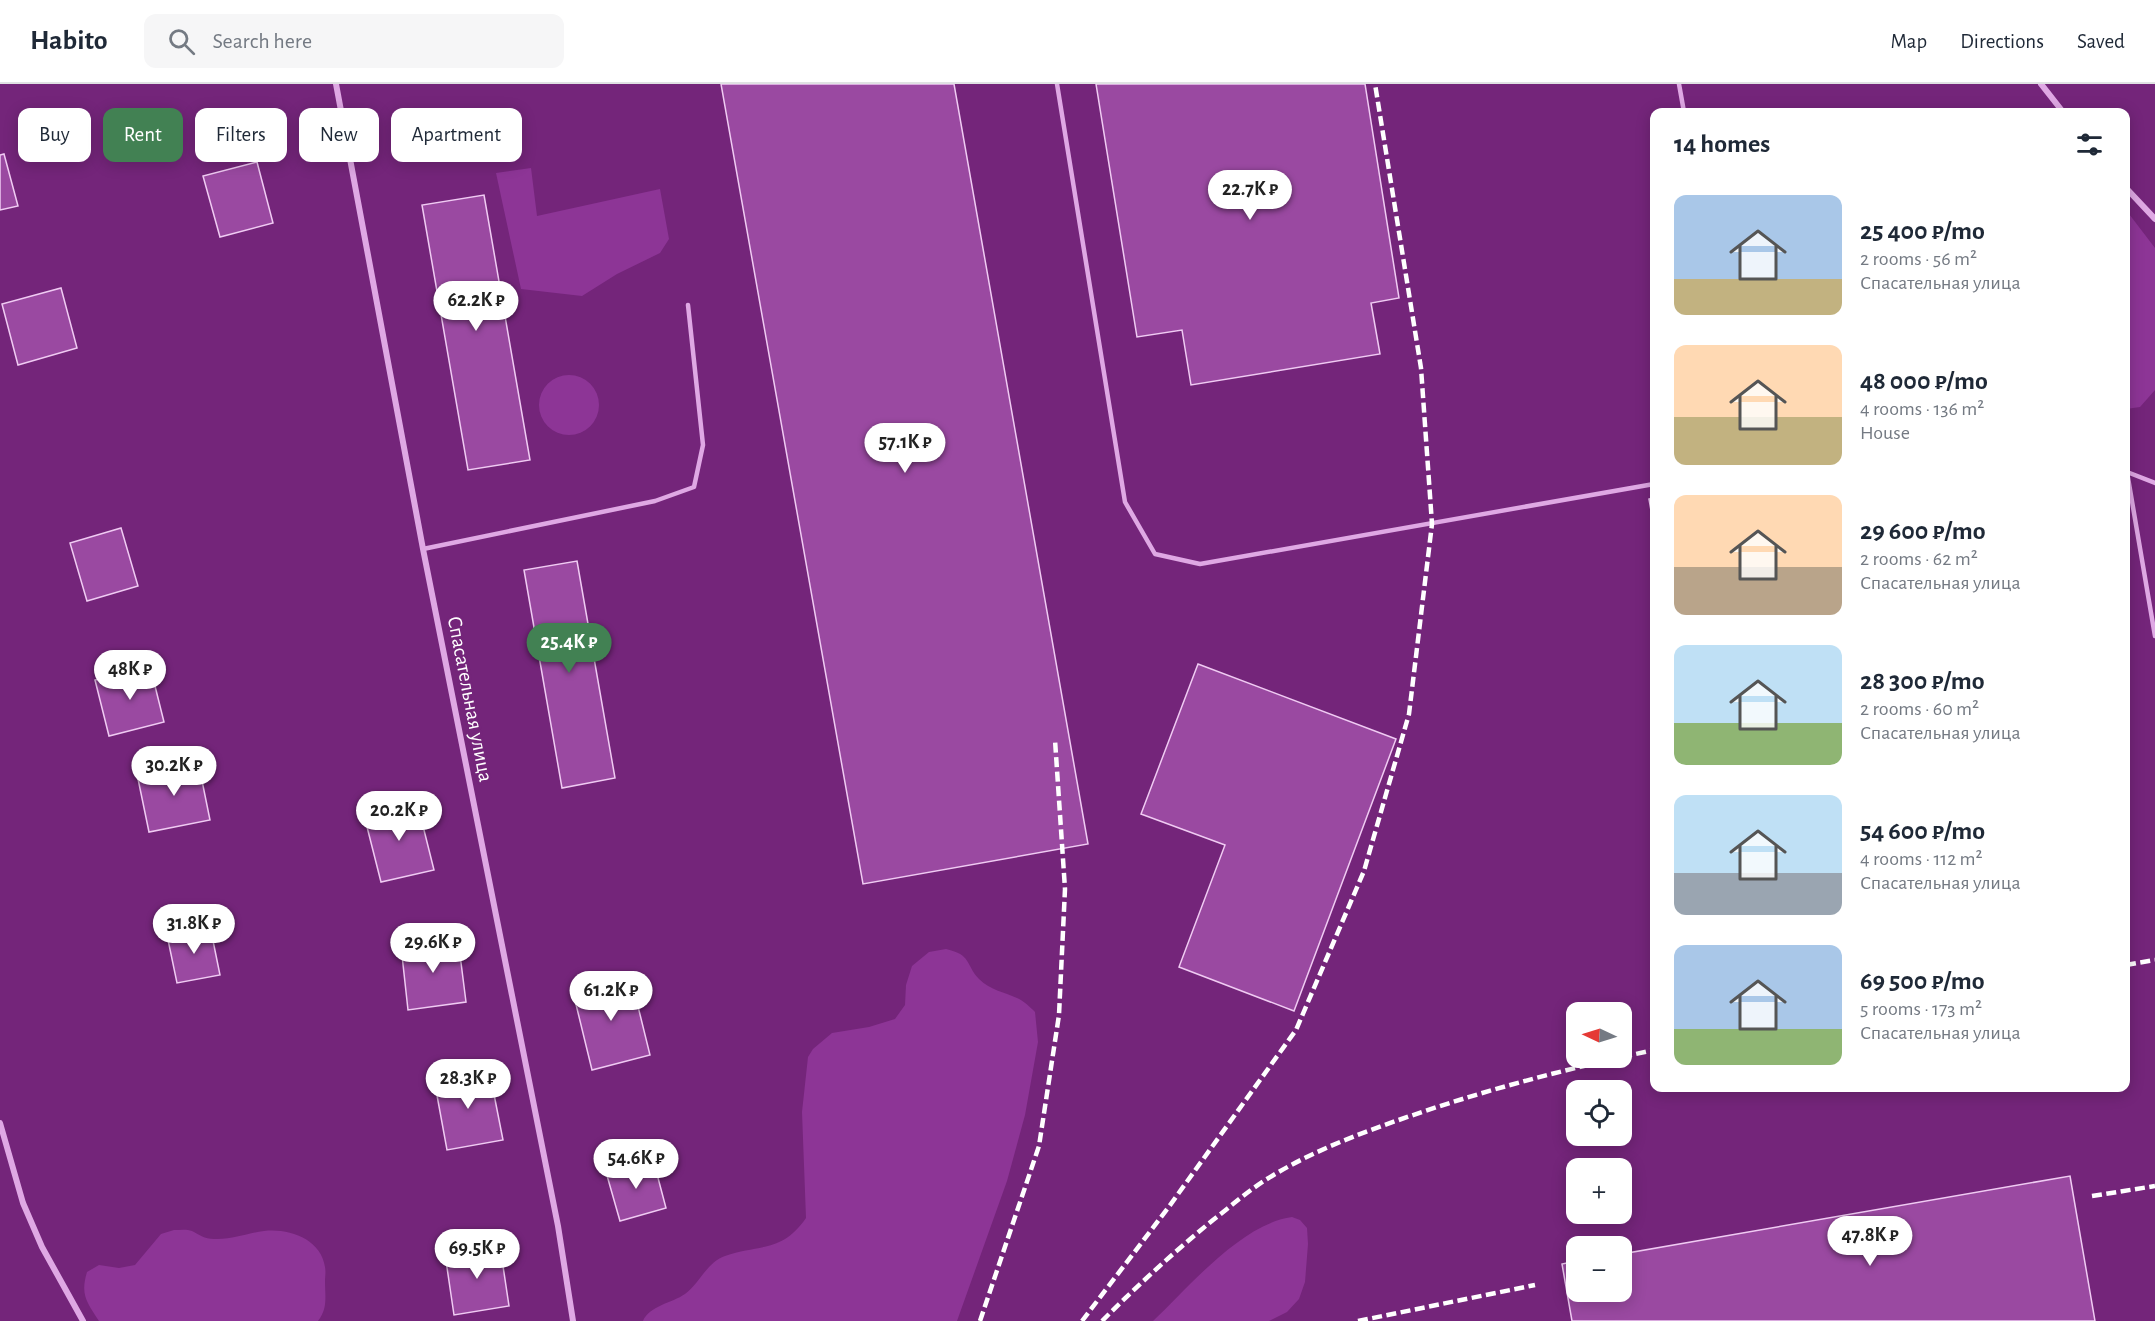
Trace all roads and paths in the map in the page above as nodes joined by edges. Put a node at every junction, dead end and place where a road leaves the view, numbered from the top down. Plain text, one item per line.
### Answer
1 (336, 84) edge
2 (1057, 84) edge
3 (1679, 84) edge
4 (2041, 84) edge
5 (1683, 108) edge
6 (2060, 108) edge
7 (2130, 192) edge
8 (2155, 219) edge
9 (688, 305) dead end
10 (2130, 474) edge
11 (2155, 483) edge
12 (1650, 485) edge
13 (2130, 495) edge
14 (423, 549) junction
15 (2155, 636) edge
16 (0, 1123) edge
17 (83, 1321) edge
18 (573, 1321) edge

1 - 14 street, Спасательная улица
2 - 12 lane
3 - 5 lane
4 - 6 street
7 - 8 street
9 - 14 lane
10 - 11 lane
13 - 15 lane
14 - 18 street, Спасательная улица
16 - 17 street

